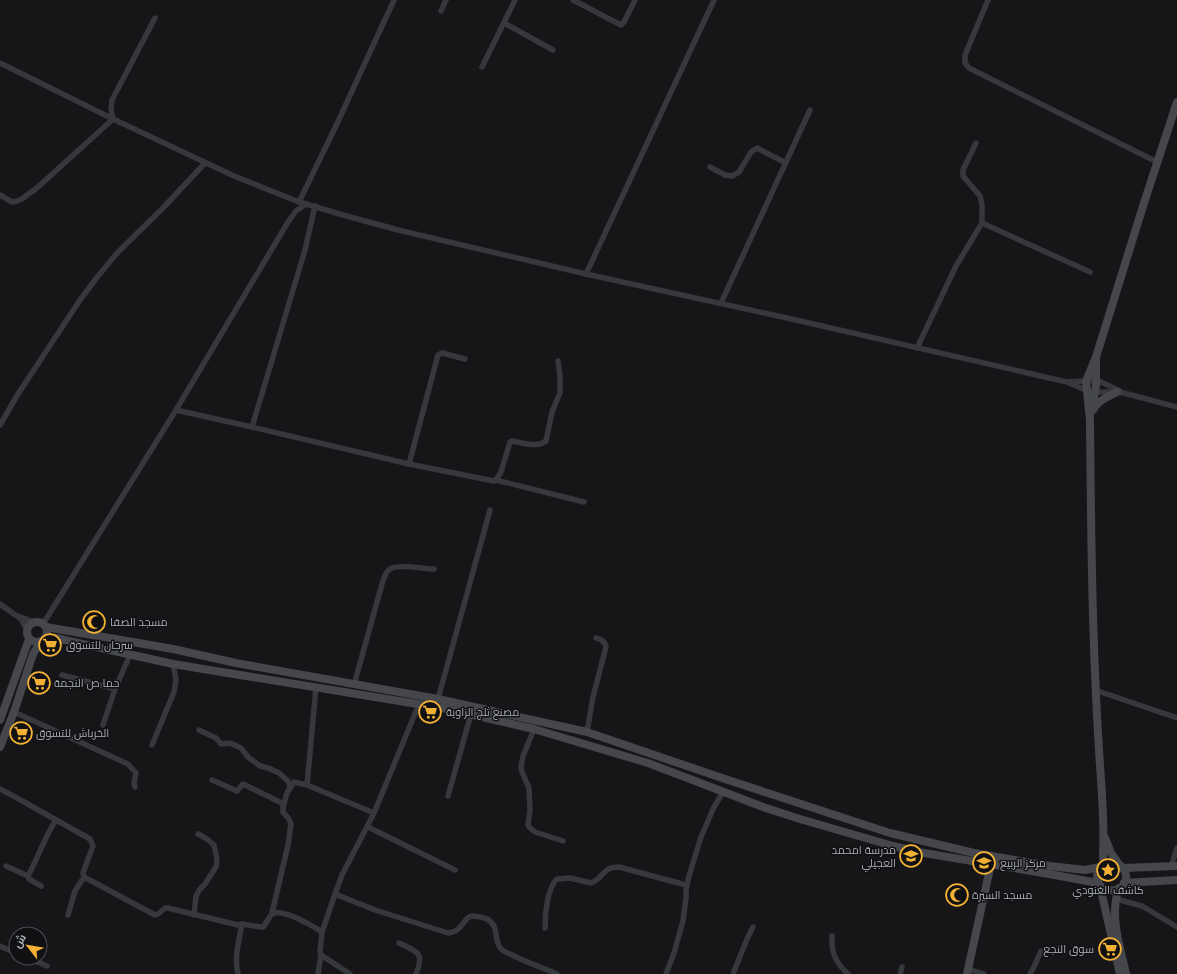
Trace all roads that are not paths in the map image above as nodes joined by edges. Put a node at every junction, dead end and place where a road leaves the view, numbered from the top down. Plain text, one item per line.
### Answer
1 (394, 0) edge
2 (446, 0) edge
3 (515, 0) edge
4 (573, 0) edge
5 (635, 0) edge
6 (714, 0) edge
7 (988, 0) edge
8 (441, 11) dead end
9 (155, 18) dead end
10 (504, 23) junction
11 (553, 50) dead end
12 (0, 63) edge
13 (482, 67) dead end
14 (1177, 102) edge
15 (810, 110) dead end
16 (113, 119) junction
17 (976, 143) dead end
18 (1157, 162) junction
19 (205, 163) junction
20 (786, 163) junction
21 (710, 167) dead end
22 (0, 195) edge
23 (300, 202) junction
24 (306, 204) junction
25 (315, 206) junction
26 (982, 223) junction
27 (1090, 272) dead end
28 (586, 274) junction
29 (720, 303) junction
30 (917, 348) junction
31 (1096, 357) junction
32 (465, 359) dead end
33 (558, 361) dead end
34 (1096, 380) junction
35 (1086, 381) junction
36 (1067, 382) junction
37 (1091, 392) junction
38 (1120, 393) junction
39 (1177, 407) edge
40 (176, 410) junction
41 (1091, 416) junction
42 (0, 425) edge
43 (252, 427) junction
44 (409, 464) junction
45 (496, 480) junction
46 (584, 502) dead end
47 (490, 510) dead end
48 (434, 569) dead end
49 (0, 604) edge
50 (16, 615) junction
51 (34, 622) junction
52 (44, 625) junction
53 (27, 630) junction
54 (596, 638) dead end
55 (29, 639) junction
56 (43, 640) junction
57 (130, 655) junction
58 (173, 664) junction
59 (62, 675) dead end
60 (354, 684) junction
61 (316, 687) junction
62 (115, 689) junction
63 (1095, 690) junction
64 (438, 699) junction
65 (419, 704) junction
66 (14, 712) junction
67 (471, 714) junction
68 (1177, 718) edge
69 (0, 720) edge
70 (103, 725) dead end
71 (534, 729) junction
72 (199, 730) dead end
73 (587, 732) junction
74 (152, 745) dead end
75 (0, 746) edge
76 (212, 780) dead end
77 (307, 785) junction
78 (135, 787) dead end
79 (290, 787) junction
80 (0, 790) edge
81 (723, 792) junction
82 (448, 796) dead end
83 (284, 804) junction
84 (374, 813) junction
85 (56, 820) junction
86 (368, 827) junction
87 (198, 834) dead end
88 (1104, 835) junction
89 (563, 841) dead end
90 (1177, 848) edge
91 (992, 860) junction
92 (6, 866) dead end
93 (1101, 866) junction
94 (1121, 866) junction
95 (1174, 866) edge
96 (455, 870) dead end
97 (28, 876) junction
98 (84, 877) junction
99 (1177, 880) edge
100 (1099, 884) junction
101 (686, 885) junction
102 (41, 886) dead end
103 (1121, 886) junction
104 (335, 894) junction
105 (1116, 899) junction
106 (272, 913) junction
107 (194, 914) junction
108 (68, 915) dead end
109 (242, 924) junction
110 (753, 927) dead end
111 (1177, 927) edge
112 (545, 928) dead end
113 (322, 932) junction
114 (832, 936) dead end
115 (1115, 940) junction
116 (399, 943) dead end
117 (1041, 951) dead end
118 (321, 955) junction
119 (902, 967) dead end
120 (968, 972) edge
121 (238, 974) edge
122 (318, 974) edge
123 (350, 974) edge
124 (416, 974) edge
125 (557, 974) edge
126 (666, 974) edge
127 (733, 974) edge
128 (848, 974) edge
129 (900, 974) edge
130 (984, 974) edge
131 (1030, 974) edge
132 (1120, 974) edge
133 (1126, 974) edge

1 - 23 street
2 - 8 street
3 - 10 street
4 - 5 street
6 - 28 street
7 - 18 street
9 - 16 street
10 - 11 street
10 - 13 street
12 - 16 street
14 - 18 main road
15 - 20 street
16 - 19 street
16 - 22 street
17 - 26 street
18 - 31 main road
19 - 23 street
19 - 42 street
20 - 21 street
20 - 29 street
23 - 24 street
24 - 25 street
24 - 40 street
25 - 28 street
25 - 43 street
26 - 27 street
26 - 30 street
28 - 29 street
29 - 30 street
30 - 36 street
31 - 34 main road
31 - 35 main road
32 - 44 street
33 - 45 street
34 - 35 street
34 - 37 main road
34 - 38 street
35 - 36 street
35 - 37 main road
36 - 37 street
37 - 38 street
37 - 41 main road
38 - 39 street
38 - 41 main road
40 - 43 street
40 - 52 street
41 - 63 main road
43 - 44 street
44 - 45 street
45 - 46 street
47 - 64 street
48 - 60 street
49 - 50 street
50 - 51 street
50 - 53 street
51 - 52 main road
51 - 53 main road
52 - 56 main road
52 - 60 main road
53 - 55 main road
54 - 73 street
55 - 56 main road
55 - 69 main road
56 - 57 main road
56 - 66 main road
57 - 58 main road
57 - 62 street
58 - 61 main road
58 - 74 street
59 - 62 street
60 - 64 main road
61 - 65 main road
61 - 77 street
62 - 70 street
63 - 68 street
63 - 88 main road
64 - 73 main road
65 - 67 main road
65 - 84 street
66 - 75 main road
66 - 78 street
67 - 71 main road
67 - 82 street
71 - 81 main road
71 - 89 street
72 - 79 street
73 - 91 main road
76 - 83 street
77 - 79 street
77 - 84 street
79 - 83 street
80 - 85 street
81 - 91 main road
81 - 101 street
83 - 106 street
84 - 86 street
85 - 97 street
85 - 98 street
86 - 96 street
86 - 104 street
87 - 107 street
88 - 93 main road
88 - 94 main road
90 - 95 street
91 - 93 main road
91 - 100 main road
91 - 120 main road
92 - 97 street
93 - 94 main road
93 - 100 main road
94 - 95 main road
94 - 103 main road
97 - 102 street
98 - 107 street
98 - 108 street
99 - 103 main road
100 - 103 main road
100 - 115 main road
101 - 112 street
101 - 126 street
103 - 105 main road
104 - 113 street
104 - 125 street
105 - 111 street
105 - 115 main road
106 - 109 street
106 - 113 street
107 - 109 street
109 - 121 street
110 - 127 street
113 - 118 street
114 - 128 street
115 - 132 main road
115 - 133 main road
116 - 124 street
117 - 131 street
118 - 122 street
118 - 123 street
119 - 129 street
120 - 130 street

